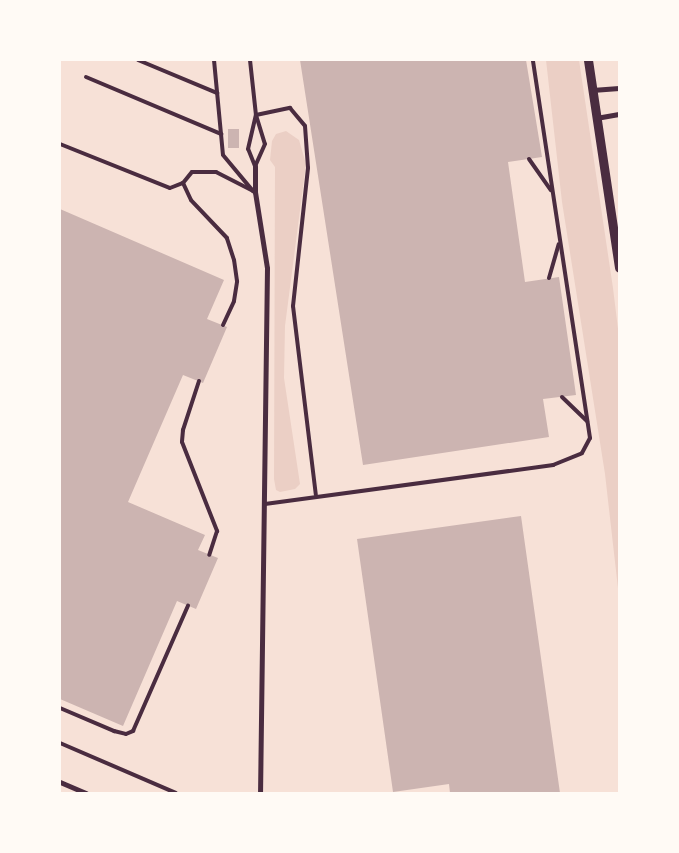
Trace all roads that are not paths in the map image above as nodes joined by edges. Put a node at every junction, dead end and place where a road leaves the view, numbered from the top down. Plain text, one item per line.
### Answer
1 (138, 60) edge
2 (214, 60) edge
3 (250, 60) edge
4 (532, 60) edge
5 (588, 60) edge
6 (86, 77) dead end
7 (619, 88) edge
8 (592, 90) junction
9 (217, 93) junction
10 (619, 114) edge
11 (256, 115) junction
12 (596, 118) junction
13 (221, 134) junction
14 (60, 144) edge
15 (529, 159) dead end
16 (255, 166) junction
17 (183, 184) junction
18 (255, 192) junction
19 (553, 192) junction
20 (560, 242) junction
21 (619, 268) edge
22 (549, 278) dead end
23 (223, 326) dead end
24 (199, 381) dead end
25 (562, 397) dead end
26 (587, 421) junction
27 (316, 496) junction
28 (266, 504) junction
29 (209, 555) dead end
30 (188, 606) dead end
31 (60, 708) edge
32 (60, 743) edge
33 (60, 782) edge
34 (86, 793) edge
35 (176, 793) edge
36 (260, 793) edge

1 - 9 lane
2 - 9 lane
3 - 11 lane
4 - 19 lane
5 - 8 street
6 - 13 lane
7 - 8 street
8 - 12 street
9 - 13 lane
10 - 12 street
11 - 16 lane
11 - 16 lane
11 - 27 lane
12 - 21 street
13 - 18 lane
14 - 17 lane
15 - 19 lane
16 - 18 street
17 - 18 lane
17 - 23 lane
18 - 28 street
19 - 20 lane
20 - 22 lane
20 - 26 lane
24 - 29 lane
25 - 26 lane
26 - 27 lane
27 - 28 lane
28 - 36 street
30 - 31 lane
32 - 35 lane
33 - 34 street

